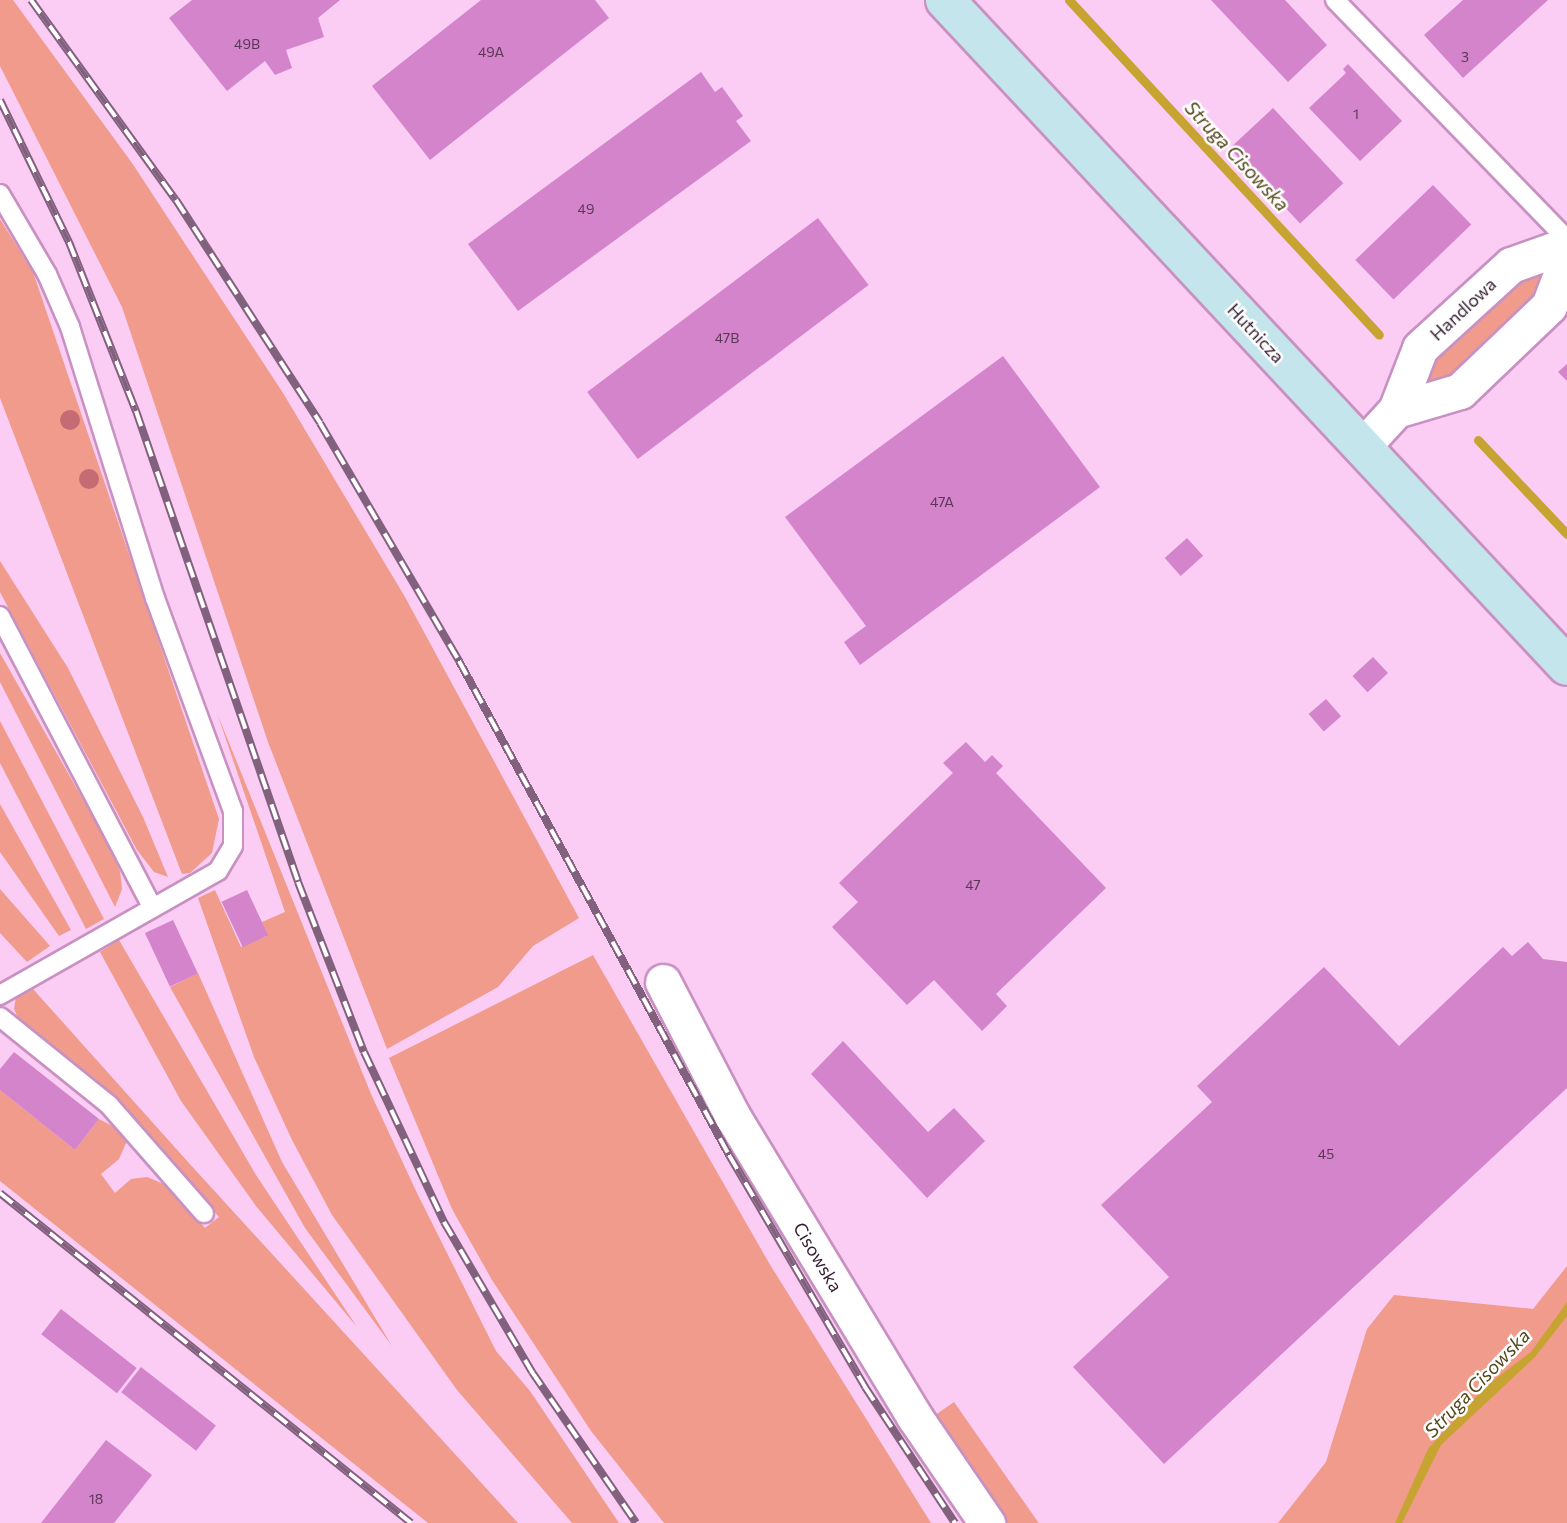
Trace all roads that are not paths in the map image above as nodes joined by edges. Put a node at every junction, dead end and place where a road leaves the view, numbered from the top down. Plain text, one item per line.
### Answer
1 (945, 0) edge
2 (1335, 0) edge
3 (0, 194) edge
4 (1567, 239) edge
5 (1567, 246) edge
6 (1567, 258) edge
7 (1396, 410) junction
8 (1362, 447) junction
9 (0, 616) edge
10 (1567, 666) edge
11 (152, 907) junction
12 (663, 982) dead end
13 (0, 995) edge
14 (0, 1017) edge
15 (204, 1213) dead end
16 (987, 1523) edge

1 - 8 main road, Hutnicza
2 - 4 lane
3 - 11 lane
5 - 7 street, Handlowa
6 - 7 street
7 - 8 street, Handlowa
8 - 10 main road, Hutnicza
9 - 11 lane
11 - 13 lane
12 - 16 street, Cisowska
14 - 15 lane

